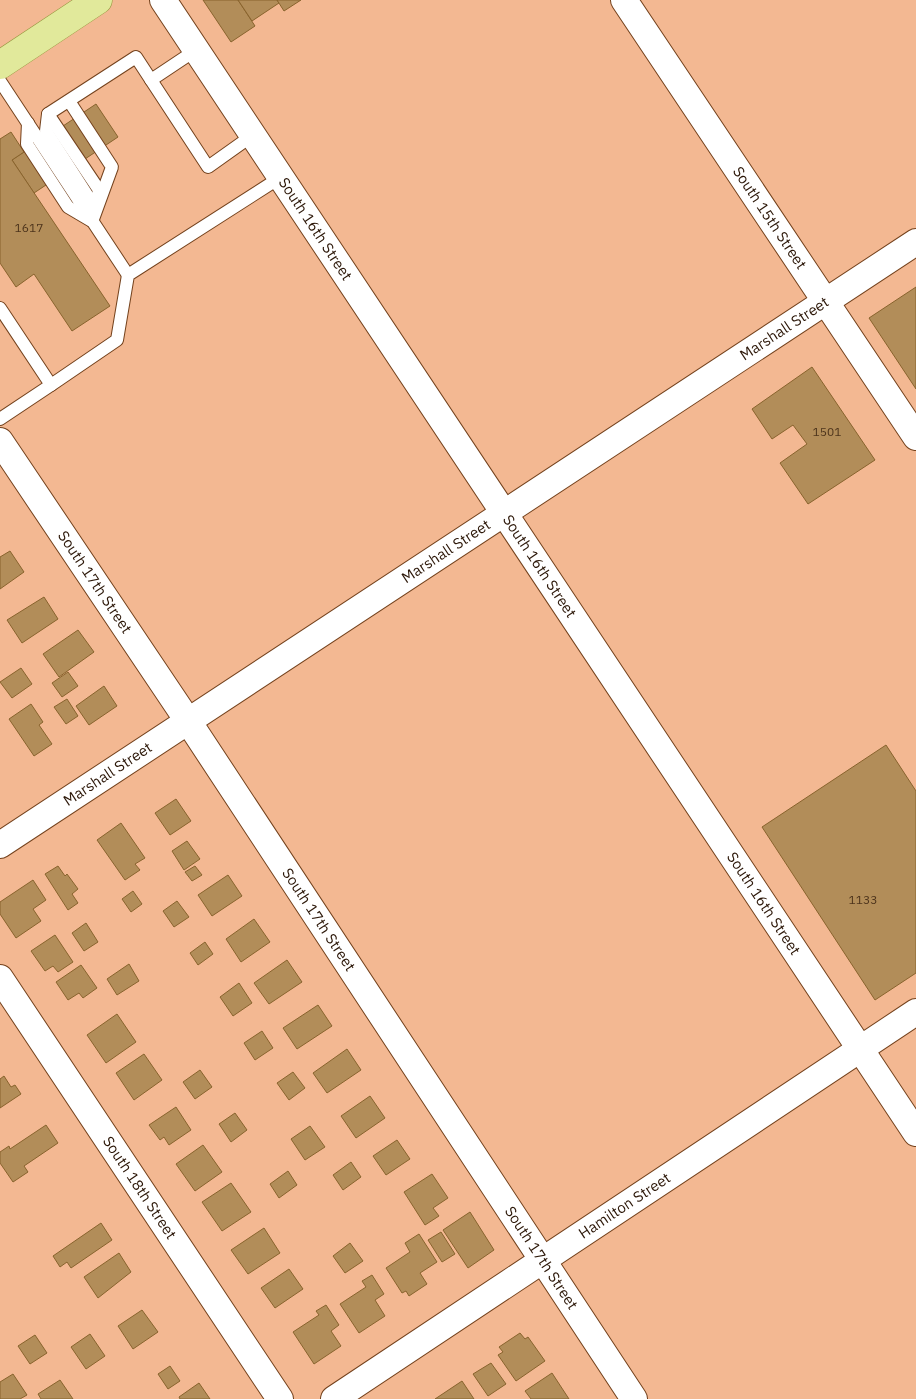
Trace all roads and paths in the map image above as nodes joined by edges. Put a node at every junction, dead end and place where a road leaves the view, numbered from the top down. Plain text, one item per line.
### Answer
1 (98, 0) edge
2 (163, 0) edge
3 (624, 0) edge
4 (196, 50) junction
5 (0, 65) edge
6 (151, 80) junction
7 (0, 81) edge
8 (69, 101) junction
9 (253, 135) junction
10 (281, 177) junction
11 (92, 221) junction
12 (916, 242) edge
13 (128, 275) junction
14 (825, 302) junction
15 (0, 308) edge
16 (51, 385) junction
17 (0, 419) edge
18 (916, 437) edge
19 (0, 441) edge
20 (504, 512) junction
21 (188, 721) junction
22 (0, 845) edge
23 (0, 978) edge
24 (916, 1012) edge
25 (860, 1050) junction
26 (916, 1133) edge
27 (543, 1261) junction
28 (280, 1399) edge
29 (334, 1399) edge
30 (634, 1399) edge

1 - 5 main road
2 - 4 street, South 16th Street
3 - 14 street, South 15th Street
4 - 6 lane
4 - 9 street, South 16th Street
6 - 8 lane
6 - 9 lane
7 - 11 lane
8 - 11 lane
8 - 11 lane
9 - 10 street, South 16th Street
10 - 13 lane
10 - 20 street, South 16th Street
11 - 13 lane
12 - 14 street, Marshall Street
13 - 16 lane
14 - 18 street, South 15th Street
14 - 20 street, Marshall Street
15 - 16 lane
16 - 17 lane
19 - 21 street, South 17th Street
20 - 21 street, Marshall Street
20 - 25 street, South 16th Street
21 - 22 street, Marshall Street
21 - 27 street, South 17th Street
23 - 28 street, South 18th Street
24 - 25 street, Hamilton Street
25 - 26 street, South 16th Street
25 - 27 street, Hamilton Street
27 - 29 street, Hamilton Street
27 - 30 street, South 17th Street

